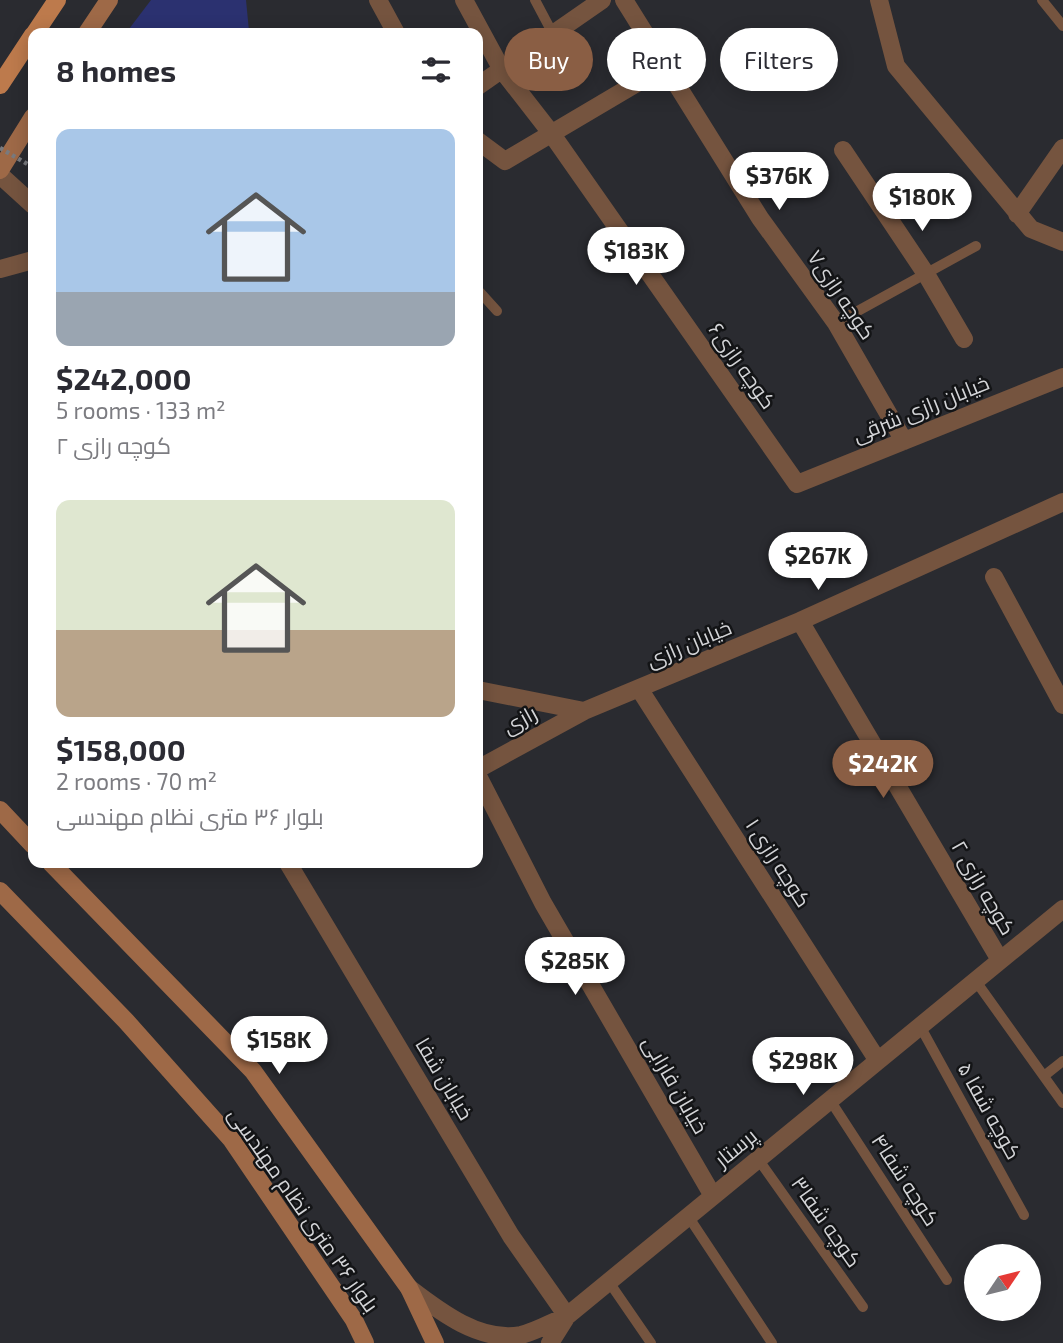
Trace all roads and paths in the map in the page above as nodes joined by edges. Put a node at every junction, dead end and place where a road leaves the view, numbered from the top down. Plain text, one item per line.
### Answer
1 (57, 0) edge
2 (109, 0) edge
3 (378, 0) edge
4 (464, 0) edge
5 (535, 0) edge
6 (601, 0) edge
7 (624, 0) edge
8 (879, 0) edge
9 (1042, 0) edge
10 (1063, 26) edge
11 (38, 28) edge
12 (90, 28) edge
13 (393, 28) edge
14 (479, 28) edge
15 (550, 28) edge
16 (561, 28) edge
17 (641, 28) edge
18 (483, 35) edge
19 (28, 43) edge
20 (502, 70) junction
21 (483, 83) edge
22 (0, 85) edge
23 (623, 91) edge
24 (679, 91) edge
25 (28, 125) edge
26 (551, 133) junction
27 (483, 145) edge
28 (0, 148) edge
29 (1063, 148) edge
30 (843, 150) dead end
31 (28, 164) edge
32 (0, 170) edge
33 (0, 175) edge
34 (28, 200) edge
35 (1017, 214) junction
36 (1063, 242) edge
37 (976, 246) dead end
38 (28, 261) edge
39 (0, 269) edge
40 (926, 274) junction
41 (483, 296) edge
42 (497, 311) dead end
43 (835, 323) junction
44 (964, 339) dead end
45 (1063, 377) edge
46 (904, 441) junction
47 (797, 484) joint
48 (1063, 502) edge
49 (994, 577) dead end
50 (800, 621) junction
51 (640, 690) junction
52 (483, 691) edge
53 (1063, 705) edge
54 (584, 711) junction
55 (483, 766) edge
56 (483, 786) edge
57 (0, 810) edge
58 (28, 840) edge
59 (56, 868) edge
60 (291, 868) edge
61 (0, 891) edge
62 (1063, 909) edge
63 (1000, 961) junction
64 (975, 980) junction
65 (920, 1026) junction
66 (1063, 1060) edge
67 (877, 1061) junction
68 (1044, 1076) junction
69 (830, 1100) junction
70 (1063, 1103) edge
71 (758, 1159) junction
72 (713, 1196) junction
73 (1024, 1215) dead end
74 (688, 1216) junction
75 (947, 1280) dead end
76 (609, 1282) junction
77 (409, 1288) junction
78 (863, 1307) dead end
79 (567, 1316) junction
80 (365, 1343) edge
81 (435, 1343) edge
82 (550, 1343) edge
83 (651, 1343) edge
84 (772, 1343) edge

1 - 11 main road
2 - 12 main road
3 - 13 street
4 - 14 street, کوچه رازی۶
5 - 15 lane
6 - 16 street
7 - 17 street, کوچه رازی۷
8 - 35 street
9 - 10 lane
18 - 20 street, کوچه رازی۶
19 - 22 main road
20 - 21 street
20 - 26 street, کوچه رازی۶
23 - 26 street
24 - 43 street, کوچه رازی۷
25 - 32 main road
26 - 27 street
26 - 47 street, کوچه رازی۶
28 - 31 path, bridge
29 - 35 street
30 - 40 street
33 - 34 street
35 - 36 street
37 - 40 lane
38 - 39 street
40 - 43 lane
40 - 44 street
41 - 42 lane
43 - 46 street, کوچه رازی۷
45 - 46 street, خیابان رازی شرقی
46 - 47 street, خیابان رازی شرقی
48 - 50 street, خیابان رازی
49 - 53 street
50 - 51 street, خیابان رازی
50 - 63 street, کوچه رازی ۲
51 - 54 street, خیابان رازی
51 - 67 street, کوچه رازی ۱
52 - 54 street
54 - 55 street, رازی
56 - 72 street, خیابان فارابی
57 - 58 main road
59 - 77 main road, بلوار ۳۶ متری نظام مهندسی
60 - 79 street, خیابان شفا
61 - 80 main road, بلوار ۳۶ متری نظام مهندسی
62 - 63 street, پرستار
63 - 64 street, پرستار
64 - 65 street, پرستار
64 - 68 lane
65 - 67 street, پرستار
65 - 73 lane, کوچه شفا ۵
66 - 68 lane
67 - 69 street, پرستار
68 - 70 lane
69 - 71 street, پرستار
69 - 75 lane, کوچه شفا۴
71 - 72 street, پرستار
71 - 78 lane, کوچه شفا۳
72 - 74 street, پرستار
74 - 76 street, پرستار
74 - 84 lane
76 - 79 street, پرستار
76 - 83 lane
77 - 79 street
77 - 81 main road, بلوار ۳۶ متری نظام مهندسی
79 - 82 street

